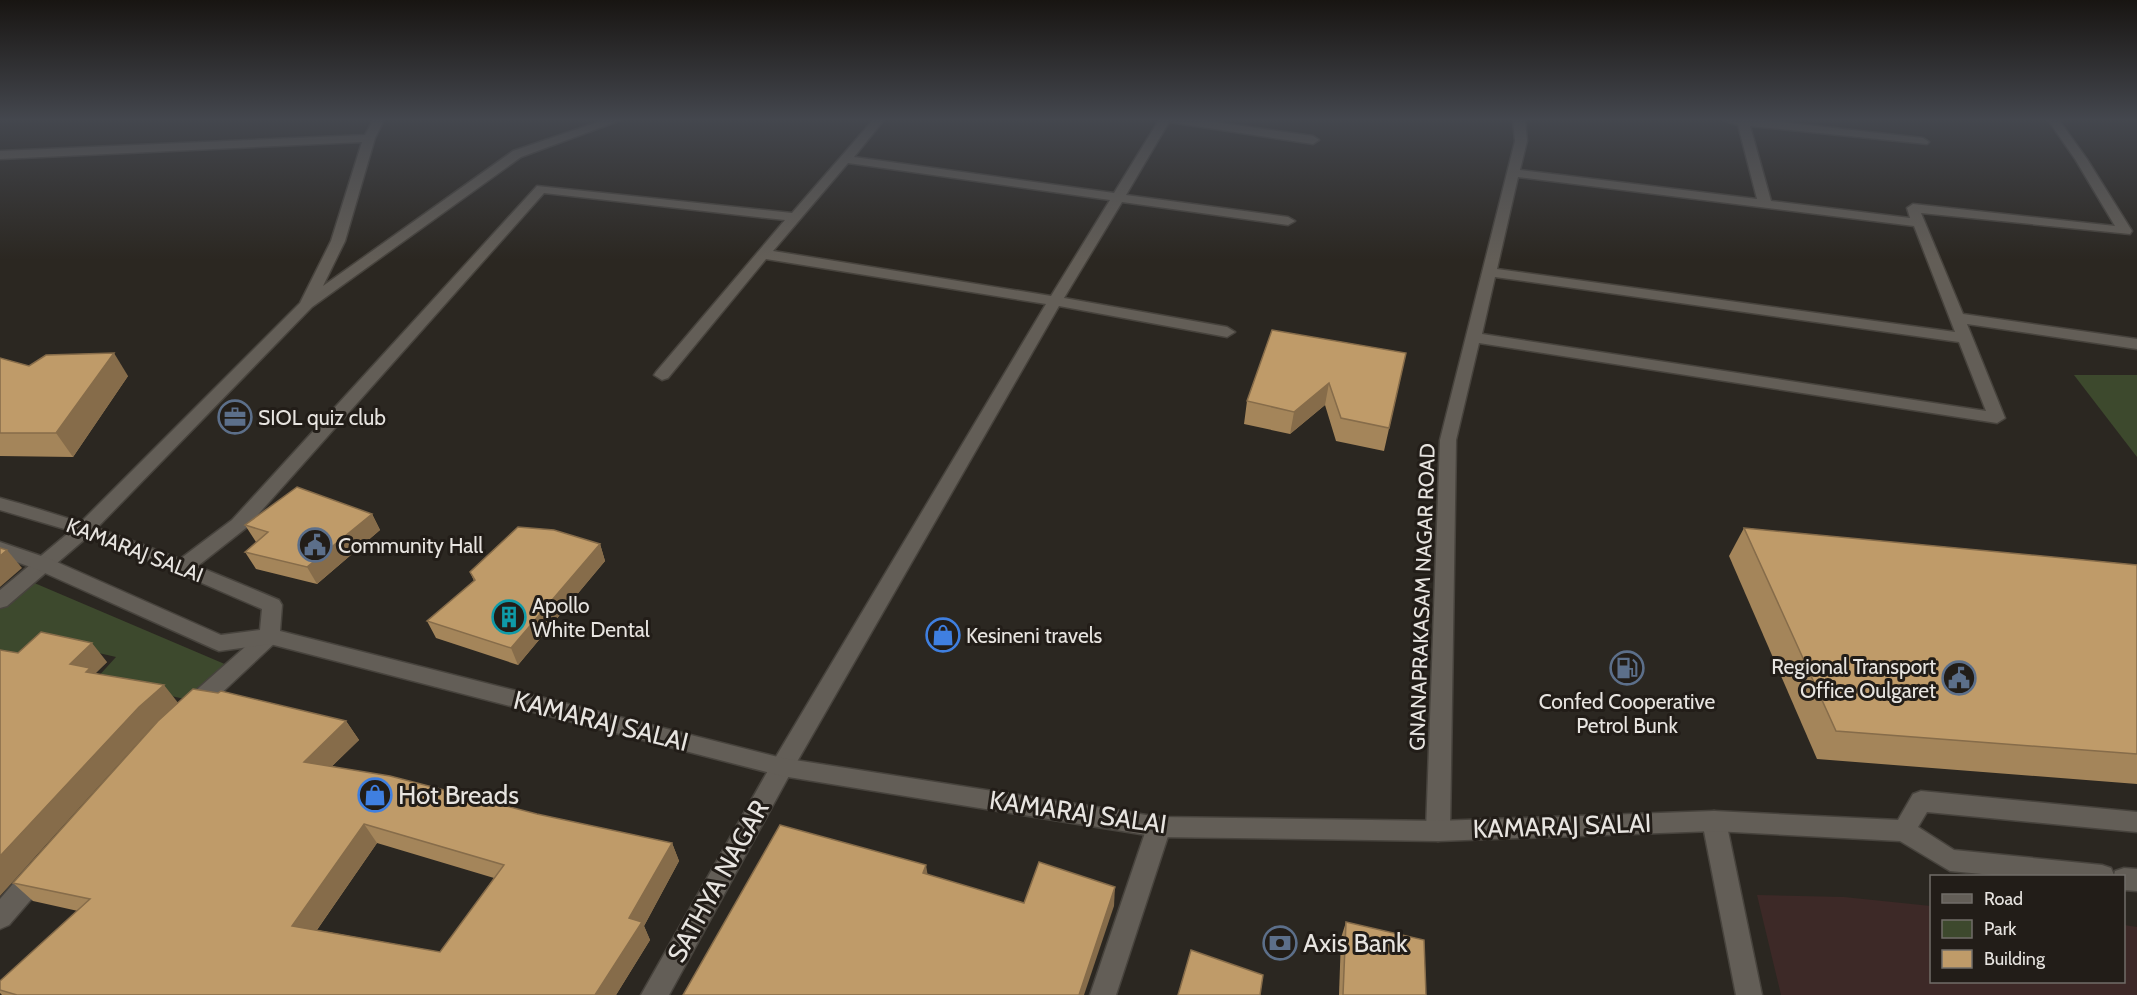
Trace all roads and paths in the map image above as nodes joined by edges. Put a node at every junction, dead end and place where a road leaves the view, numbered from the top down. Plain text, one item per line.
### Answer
1 (360, 166) edge
2 (500, 166) edge
3 (839, 166) edge
4 (897, 166) edge
5 (1138, 166) edge
6 (1515, 166) edge
7 (1755, 166) edge
8 (2086, 166) edge
9 (1514, 173) junction
10 (1119, 198) junction
11 (1765, 204) junction
12 (795, 217) junction
13 (1288, 221) dead end
14 (1919, 223) junction
15 (763, 254) junction
16 (1489, 272) junction
17 (1055, 301) junction
18 (306, 305) junction
19 (1957, 318) junction
20 (1227, 332) dead end
21 (1473, 337) junction
22 (1965, 338) junction
23 (2137, 344) edge
24 (662, 375) dead end
25 (0, 504) edge
26 (85, 529) junction
27 (0, 549) edge
28 (42, 564) junction
29 (183, 567) junction
30 (0, 601) edge
31 (270, 636) junction
32 (173, 725) edge
33 (782, 767) junction
34 (1714, 821) junction
35 (2137, 822) edge
36 (1159, 827) junction
37 (1438, 831) junction
38 (1904, 831) junction
39 (55, 855) edge
40 (2092, 875) edge
41 (0, 917) edge
42 (654, 995) edge
43 (1103, 995) edge
44 (1749, 995) edge

1 - 18 street
2 - 18 street
3 - 12 street
4 - 10 street
5 - 10 street, SATHYA NAGAR
6 - 9 street, GNANAPRAKASAM NAGAR ROAD
7 - 11 street
8 - 14 street
9 - 11 street
9 - 16 street, GNANAPRAKASAM NAGAR ROAD
10 - 13 street
10 - 17 street, SATHYA NAGAR
11 - 14 street
12 - 15 street
12 - 29 street
14 - 19 street
15 - 17 street
15 - 24 street
16 - 21 street, GNANAPRAKASAM NAGAR ROAD
16 - 22 street
17 - 20 street
17 - 33 street, SATHYA NAGAR
18 - 26 street
19 - 22 street
19 - 23 street
21 - 22 street
21 - 37 street, GNANAPRAKASAM NAGAR ROAD
25 - 26 street, KAMARAJ SALAI
26 - 28 street
26 - 29 street, KAMARAJ SALAI
27 - 28 street, KAMARAJ SALAI
28 - 30 street
28 - 31 street, KAMARAJ SALAI
29 - 31 street, KAMARAJ SALAI
31 - 32 street
31 - 33 street, KAMARAJ SALAI
33 - 36 street, KAMARAJ SALAI
33 - 42 street, SATHYA NAGAR
34 - 37 street, KAMARAJ SALAI
34 - 38 street, KAMARAJ SALAI
34 - 44 street
35 - 38 street
36 - 37 street, KAMARAJ SALAI
36 - 43 street
38 - 40 street, KAMARAJ SALAI
39 - 41 street

